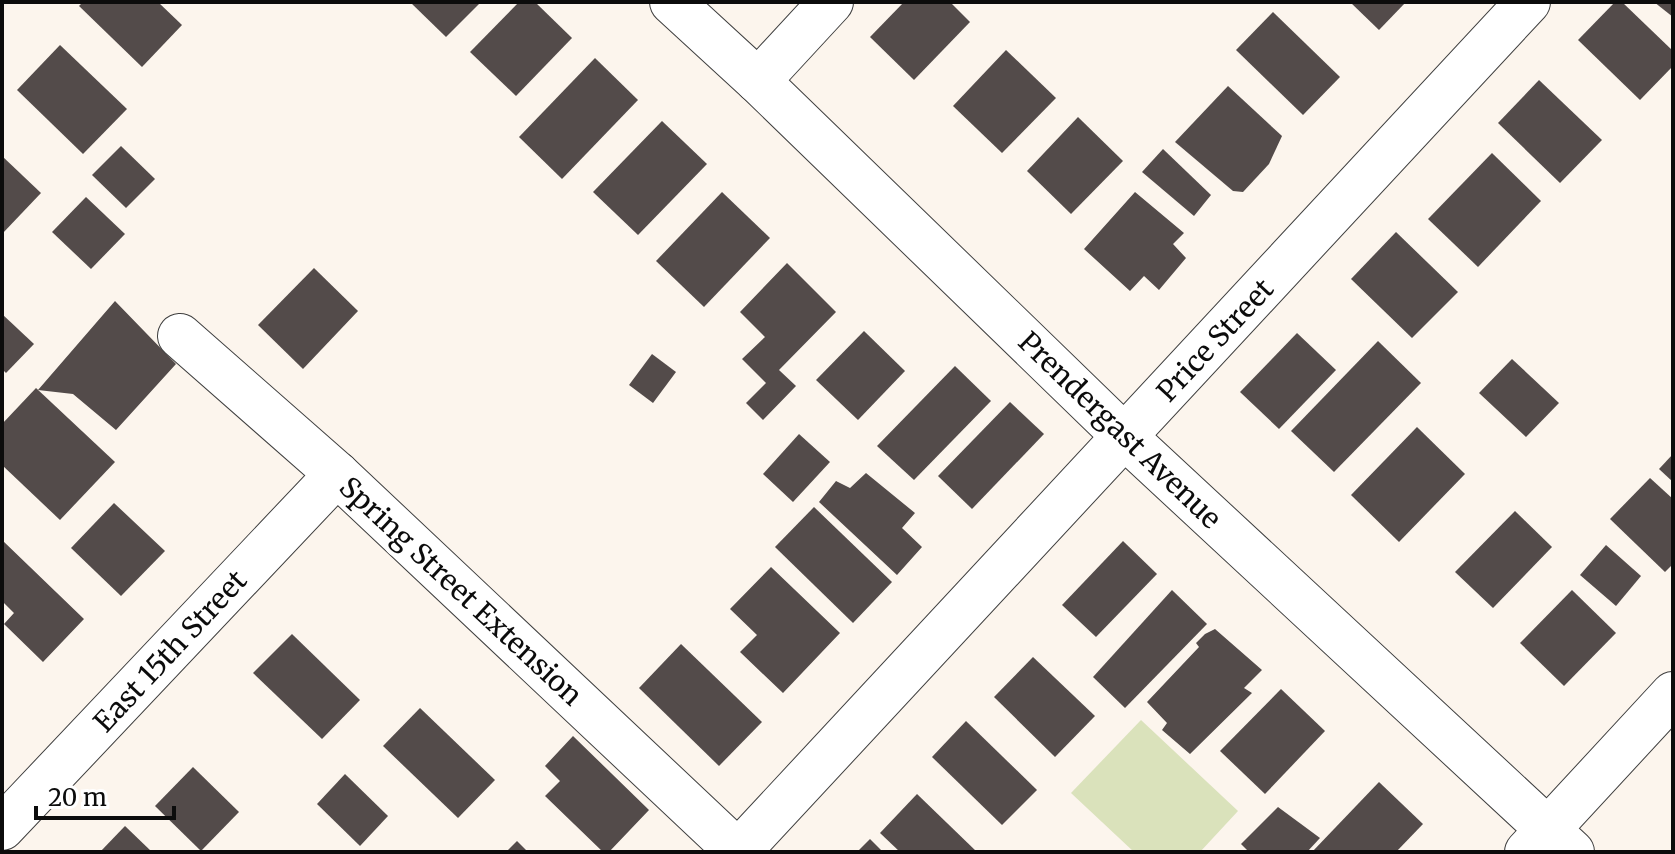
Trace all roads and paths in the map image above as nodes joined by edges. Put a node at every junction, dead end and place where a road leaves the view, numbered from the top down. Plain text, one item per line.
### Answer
1 (672, 2) edge
2 (831, 2) edge
3 (1528, 2) edge
4 (758, 81) junction
5 (180, 336) dead end
6 (1125, 437) junction
7 (337, 474) junction
8 (1673, 694) edge
9 (2, 828) edge
10 (1549, 845) edge
11 (738, 852) edge

1 - 4 street, Prendergast Avenue
2 - 4 street
3 - 6 street, Price Street
4 - 6 street, Prendergast Avenue
5 - 7 street, Spring Street Extension
6 - 10 street, Prendergast Avenue
6 - 11 street, Price Street
7 - 9 street, East 15th Street
7 - 11 street, Spring Street Extension
8 - 10 street

